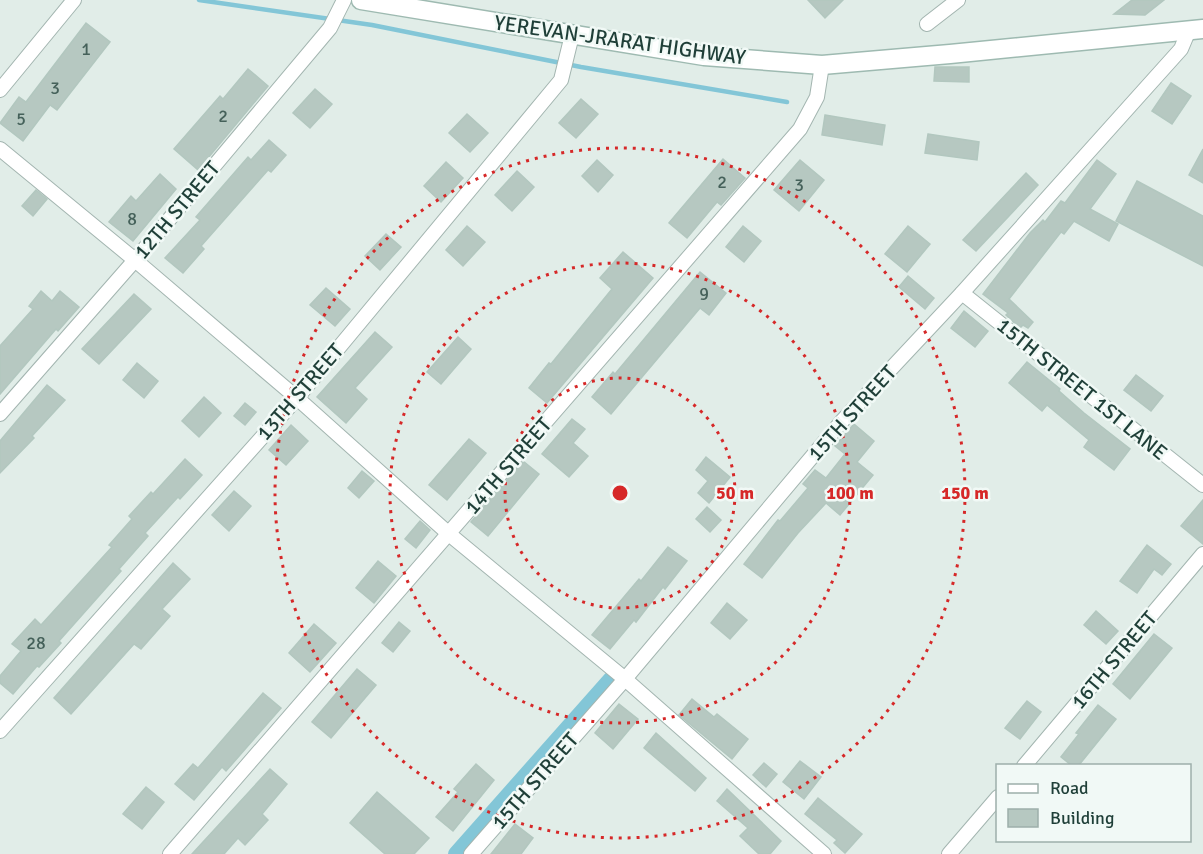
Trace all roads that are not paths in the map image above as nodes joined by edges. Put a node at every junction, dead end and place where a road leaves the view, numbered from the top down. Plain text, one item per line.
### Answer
1 (74, 0) edge
2 (361, 0) edge
3 (958, 0) edge
4 (342, 3) edge
5 (927, 24) dead end
6 (1196, 30) edge
7 (572, 35) junction
8 (822, 65) junction
9 (0, 90) edge
10 (0, 149) edge
11 (135, 260) junction
12 (962, 293) junction
13 (297, 398) junction
14 (0, 414) edge
15 (1203, 485) edge
16 (449, 534) junction
17 (1203, 554) edge
18 (626, 679) junction
19 (0, 731) edge
20 (1025, 764) edge
21 (996, 799) edge
22 (170, 854) edge
23 (471, 854) edge
24 (824, 854) edge
25 (950, 854) edge

1 - 9 street
2 - 7 main road, YEREVAN-JRARAT HIGHWAY
3 - 5 street
4 - 11 street, 12TH STREET
6 - 8 main road, YEREVAN-JRARAT HIGHWAY
6 - 12 street, 15TH STREET
7 - 8 main road, YEREVAN-JRARAT HIGHWAY
7 - 13 street, 13TH STREET
8 - 16 street, 14TH STREET
10 - 11 street
11 - 13 street
11 - 14 street, 12TH STREET
12 - 15 street, 15TH STREET 1ST LANE
12 - 18 street, 15TH STREET
13 - 16 street
13 - 19 street, 13TH STREET
16 - 18 street
16 - 22 street, 14TH STREET
17 - 20 street, 16TH STREET
18 - 23 street, 15TH STREET
18 - 24 street
21 - 25 street

